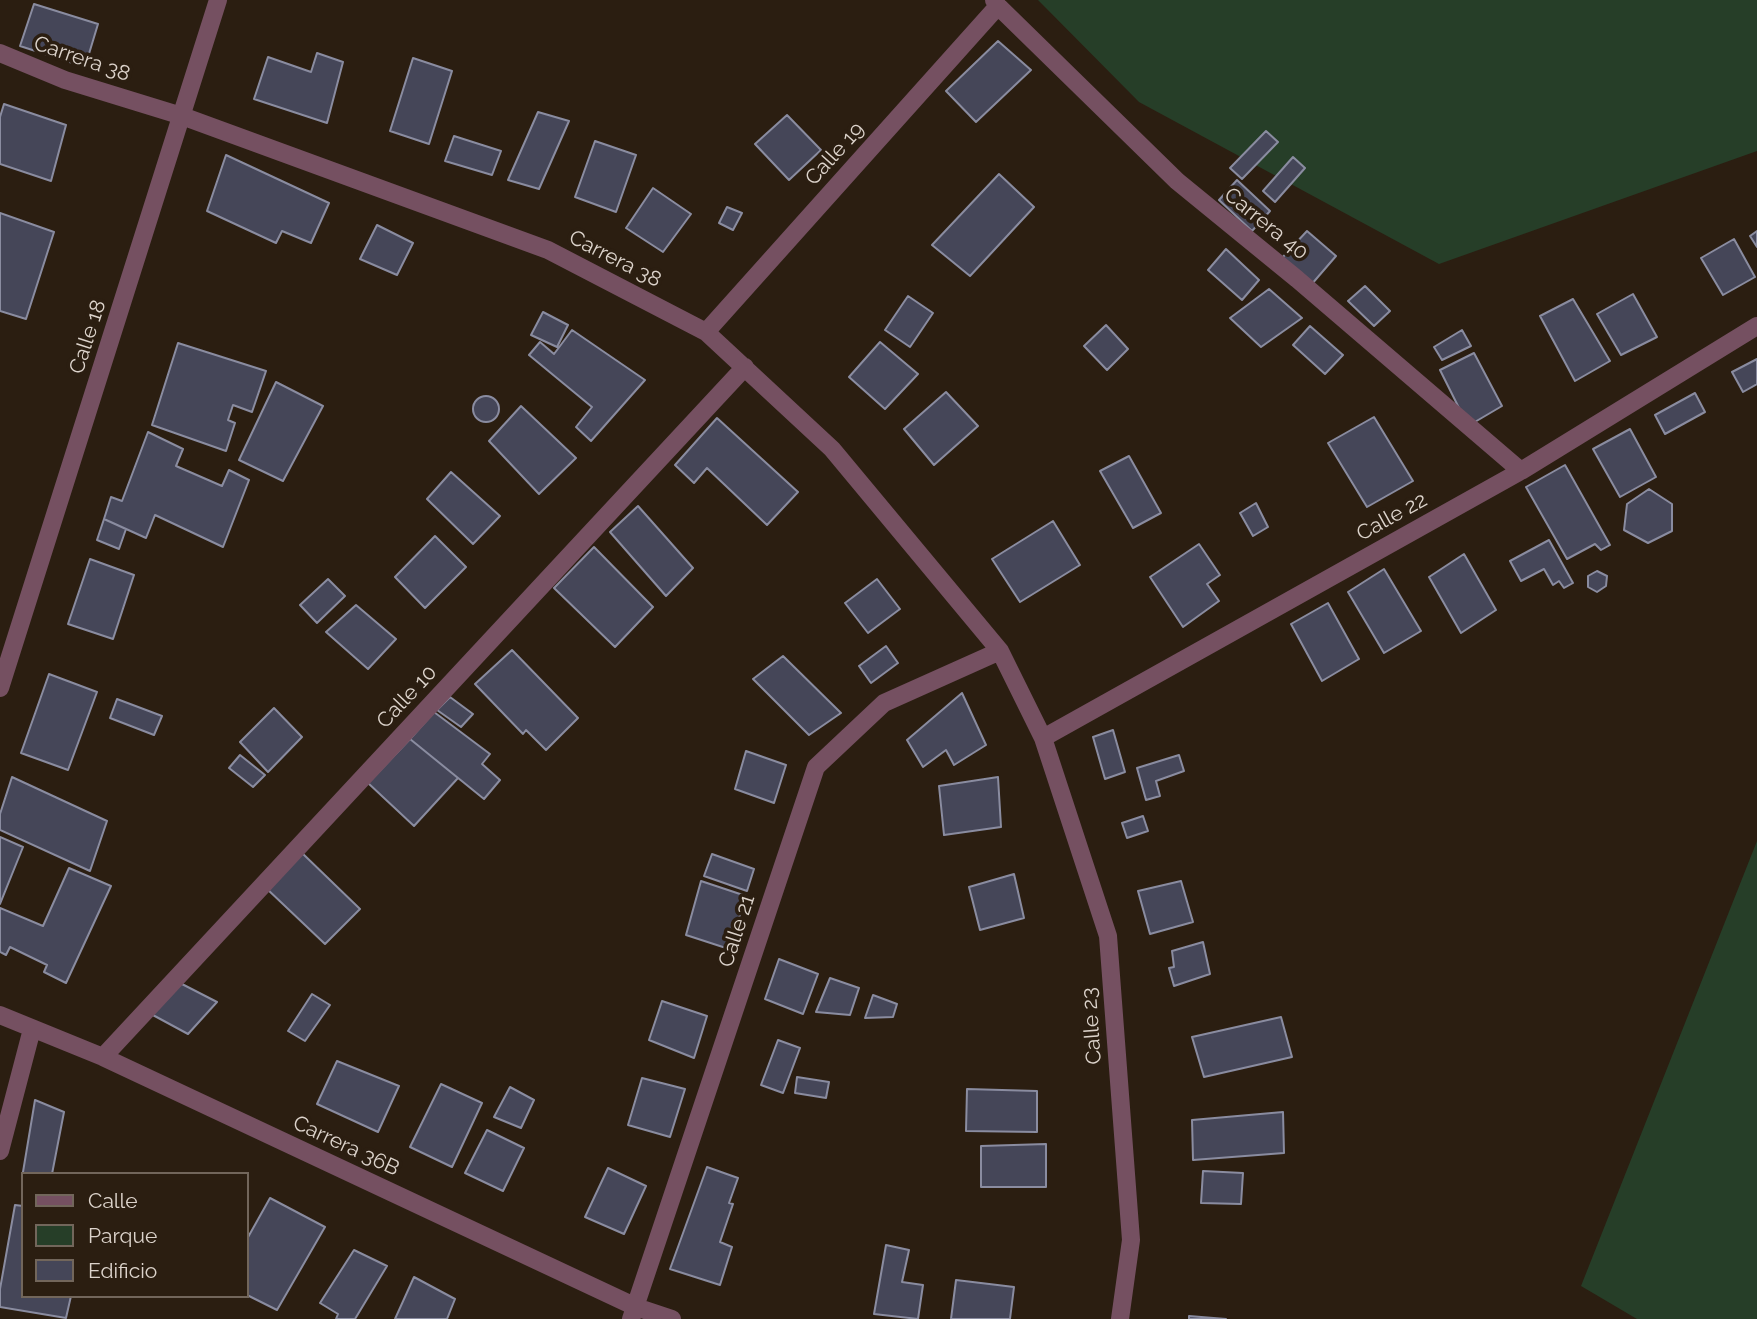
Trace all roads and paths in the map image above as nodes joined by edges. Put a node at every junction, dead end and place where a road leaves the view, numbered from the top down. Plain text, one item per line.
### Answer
1 (218, 0) edge
2 (996, 3) edge
3 (0, 53) edge
4 (182, 116) junction
5 (1757, 326) edge
6 (706, 332) junction
7 (745, 367) junction
8 (1521, 471) junction
9 (1000, 651) junction
10 (0, 688) edge
11 (1043, 738) junction
12 (0, 1015) edge
13 (32, 1029) junction
14 (103, 1057) junction
15 (0, 1151) edge
16 (634, 1313) edge
17 (672, 1319) edge
18 (1120, 1319) edge

1 - 4 street, Calle 18
2 - 6 street, Calle 19
2 - 8 street, Carrera 40
3 - 4 street, Carrera 38
4 - 6 street, Carrera 38
4 - 10 street, Calle 18
5 - 8 street, Calle 22
6 - 7 street, Carrera 38
7 - 9 street, Carrera 38
7 - 14 street, Calle 10
8 - 11 street, Calle 22
9 - 11 street, Carrera 38
9 - 16 street, Calle 21
11 - 18 street, Calle 23
12 - 13 street, Carrera 36B
13 - 14 street, Carrera 36B
13 - 15 street
14 - 16 street, Carrera 36B
16 - 17 street, Carrera 36B

